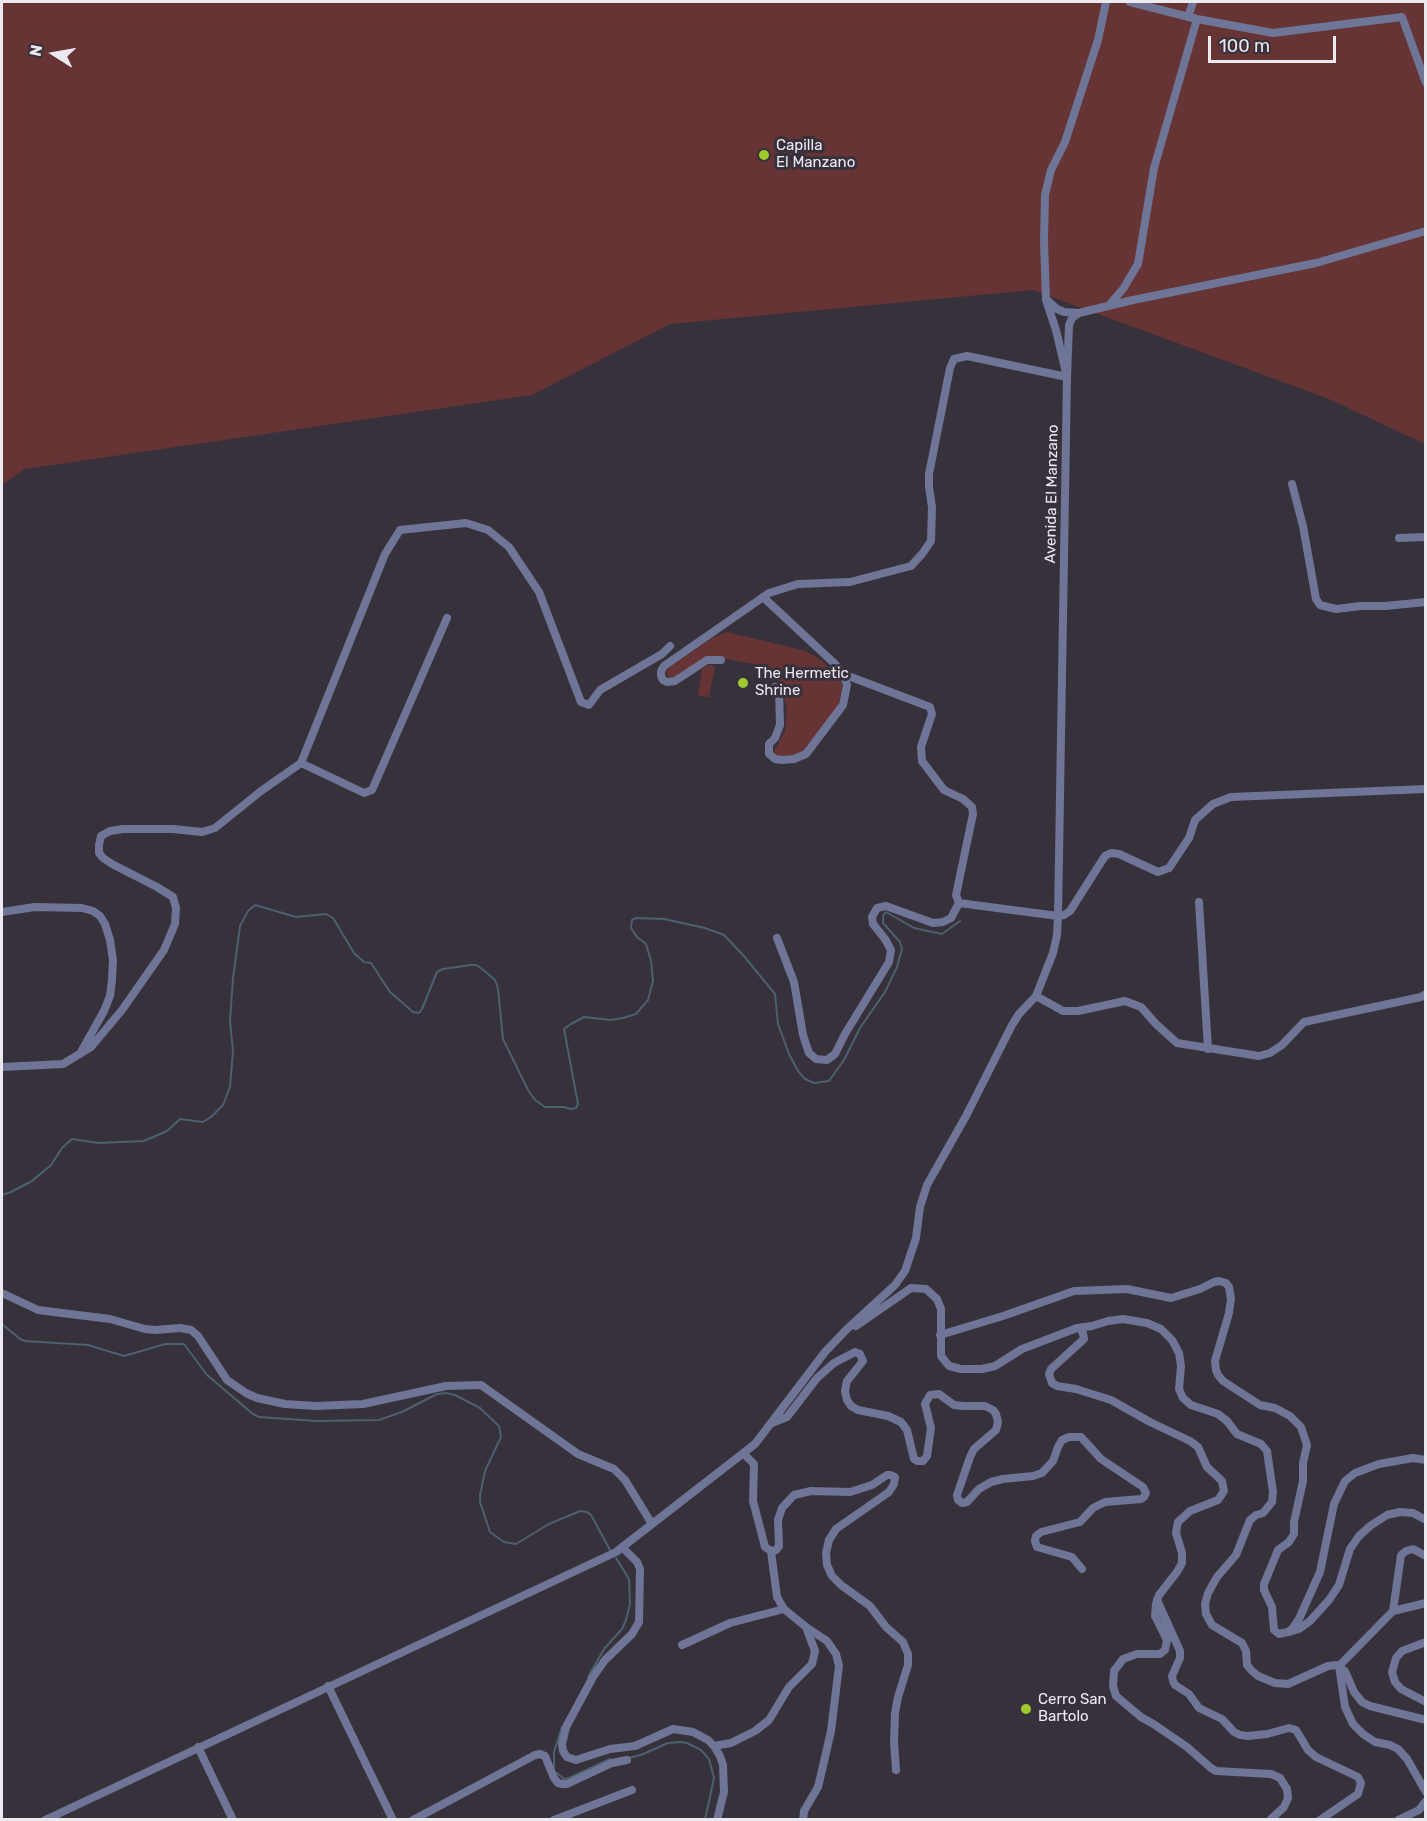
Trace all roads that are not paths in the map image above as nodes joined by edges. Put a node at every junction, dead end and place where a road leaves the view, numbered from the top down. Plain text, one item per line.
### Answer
1 (1106, 2) edge
2 (1130, 2) edge
3 (1193, 2) edge
4 (1193, 18) junction
5 (1425, 83) edge
6 (1425, 231) edge
7 (1123, 289) junction
8 (1046, 300) junction
9 (1133, 300) junction
10 (1110, 304) junction
11 (1079, 313) junction
12 (1067, 377) junction
13 (1292, 484) dead end
14 (1425, 537) edge
15 (1399, 538) dead end
16 (763, 597) junction
17 (1425, 602) edge
18 (447, 618) dead end
19 (670, 646) dead end
20 (721, 660) dead end
21 (843, 674) junction
22 (775, 687) dead end
23 (301, 763) junction
24 (1425, 789) edge
25 (1199, 902) dead end
26 (959, 903) junction
27 (2, 912) edge
28 (1058, 916) junction
29 (777, 938) dead end
30 (1425, 994) edge
31 (1036, 996) junction
32 (1208, 1049) junction
33 (79, 1055) junction
34 (2, 1067) edge
35 (2, 1293) edge
36 (1077, 1328) junction
37 (846, 1330) junction
38 (940, 1335) junction
39 (772, 1423) junction
40 (744, 1454) junction
41 (1425, 1460) edge
42 (1425, 1520) edge
43 (652, 1524) junction
44 (622, 1547) junction
45 (771, 1551) junction
46 (1425, 1556) edge
47 (1082, 1569) dead end
48 (1157, 1599) junction
49 (1425, 1603) edge
50 (784, 1609) junction
51 (1393, 1611) junction
52 (806, 1627) junction
53 (1288, 1632) junction
54 (1425, 1642) edge
55 (682, 1645) dead end
56 (1340, 1666) junction
57 (328, 1686) junction
58 (1425, 1702) edge
59 (1425, 1720) edge
60 (714, 1746) junction
61 (198, 1747) junction
62 (627, 1760) dead end
63 (897, 1770) dead end
64 (632, 1790) dead end
65 (1425, 1792) edge
66 (1425, 1801) edge
67 (45, 1820) edge
68 (233, 1820) edge
69 (393, 1820) edge
70 (413, 1820) edge
71 (554, 1820) edge
72 (717, 1820) edge
73 (803, 1820) edge
74 (1270, 1820) edge
75 (1320, 1820) edge
76 (1398, 1820) edge

1 - 8 street, Avenida El Manzano
2 - 4 street
3 - 4 street
4 - 5 street
4 - 7 street
6 - 9 street
7 - 9 street
7 - 10 street
8 - 11 street
8 - 12 street, Avenida El Manzano
9 - 10 street
10 - 11 street
11 - 12 street
12 - 16 street
12 - 28 street, Avenida El Manzano
13 - 17 street
14 - 15 street
16 - 20 street
16 - 21 street
18 - 23 street
19 - 23 street
21 - 22 street
21 - 26 street
23 - 33 street
24 - 28 street
25 - 32 street
26 - 28 street
26 - 29 street
27 - 33 street
28 - 31 street, Avenida El Manzano
30 - 32 street
31 - 32 street
31 - 37 street, Avenida El Manzano
33 - 34 street
35 - 43 street
36 - 38 street
36 - 48 street
36 - 56 street
37 - 38 street
37 - 39 street
38 - 53 street
39 - 40 street
39 - 47 street
40 - 43 street
40 - 45 street
41 - 53 street
42 - 53 street
43 - 44 street
44 - 57 street
44 - 60 street
45 - 50 street
45 - 63 street
46 - 51 street
48 - 74 street
48 - 75 street
49 - 51 street
50 - 52 street
50 - 55 street
51 - 56 street
52 - 60 street
52 - 73 street
54 - 58 street
56 - 59 street
56 - 65 street
57 - 61 street
57 - 69 street
60 - 72 street
61 - 67 street
61 - 68 street
62 - 70 street
64 - 71 street
66 - 76 street

